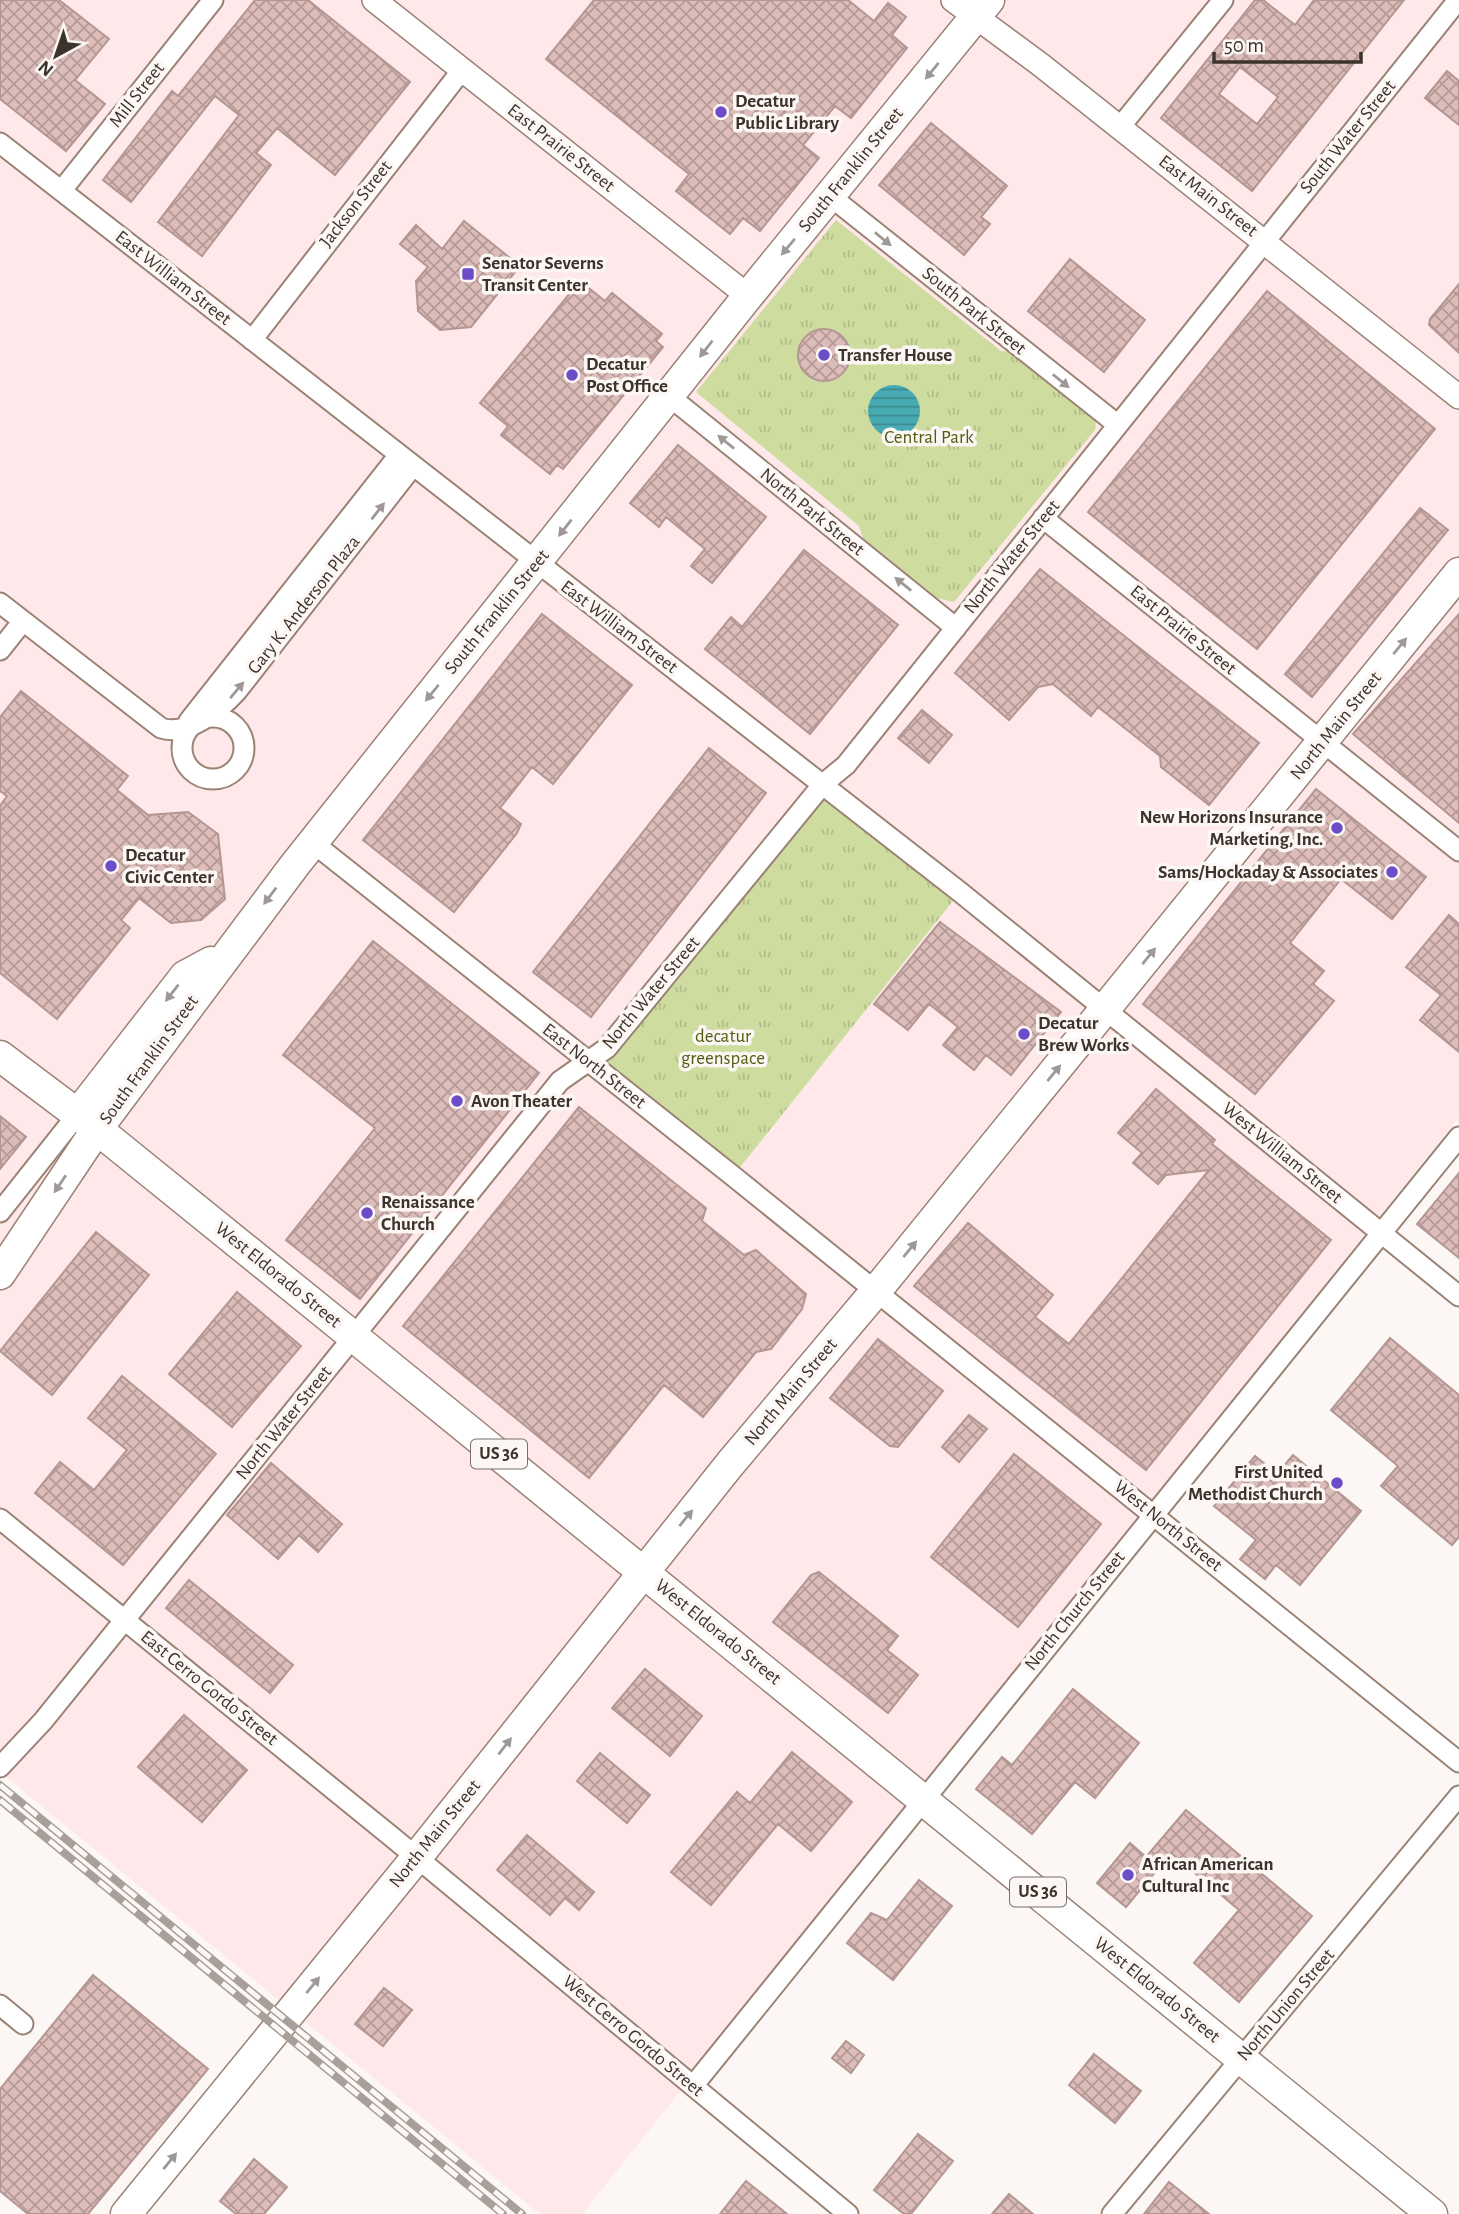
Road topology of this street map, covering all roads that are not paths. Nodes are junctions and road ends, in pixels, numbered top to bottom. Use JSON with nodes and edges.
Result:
{"nodes":[{"id":1,"x":213,"y":0,"type":"edge"},
{"id":2,"x":374,"y":0,"type":"edge"},
{"id":3,"x":1223,"y":0,"type":"edge"},
{"id":4,"x":1458,"y":0,"type":"edge"},
{"id":5,"x":972,"y":6,"type":"edge"},
{"id":6,"x":462,"y":70,"type":"junction"},
{"id":7,"x":1120,"y":127,"type":"junction"},
{"id":8,"x":0,"y":143,"type":"edge"},
{"id":9,"x":62,"y":190,"type":"junction"},
{"id":10,"x":830,"y":196,"type":"junction"},
{"id":11,"x":1264,"y":241,"type":"junction"},
{"id":12,"x":748,"y":296,"type":"junction"},
{"id":13,"x":252,"y":340,"type":"junction"},
{"id":14,"x":669,"y":396,"type":"junction"},
{"id":15,"x":1459,"y":397,"type":"edge"},
{"id":16,"x":1118,"y":425,"type":"junction"},
{"id":17,"x":406,"y":461,"type":"junction"},
{"id":18,"x":1043,"y":518,"type":"junction"},
{"id":19,"x":536,"y":563,"type":"junction"},
{"id":20,"x":1459,"y":573,"type":"edge"},
{"id":21,"x":0,"y":603,"type":"edge"},
{"id":22,"x":23,"y":621,"type":"junction"},
{"id":23,"x":956,"y":628,"type":"junction"},
{"id":24,"x":0,"y":650,"type":"edge"},
{"id":25,"x":189,"y":725,"type":"junction"},
{"id":26,"x":160,"y":728,"type":"junction"},
{"id":27,"x":1323,"y":741,"type":"junction"},
{"id":28,"x":184,"y":758,"type":"junction"},
{"id":29,"x":823,"y":784,"type":"junction"},
{"id":30,"x":312,"y":842,"type":"junction"},
{"id":31,"x":1459,"y":851,"type":"edge"},
{"id":32,"x":1106,"y":1009,"type":"junction"},
{"id":33,"x":0,"y":1056,"type":"edge"},
{"id":34,"x":588,"y":1062,"type":"junction"},
{"id":35,"x":87,"y":1122,"type":"junction"},
{"id":36,"x":1459,"y":1137,"type":"edge"},
{"id":37,"x":0,"y":1212,"type":"edge"},
{"id":38,"x":1381,"y":1233,"type":"junction"},
{"id":39,"x":0,"y":1274,"type":"edge"},
{"id":40,"x":876,"y":1291,"type":"junction"},
{"id":41,"x":1459,"y":1296,"type":"edge"},
{"id":42,"x":355,"y":1337,"type":"junction"},
{"id":43,"x":1153,"y":1514,"type":"junction"},
{"id":44,"x":0,"y":1519,"type":"edge"},
{"id":45,"x":643,"y":1572,"type":"junction"},
{"id":46,"x":124,"y":1619,"type":"junction"},
{"id":47,"x":1459,"y":1762,"type":"edge"},
{"id":48,"x":0,"y":1766,"type":"edge"},
{"id":49,"x":1459,"y":1796,"type":"edge"},
{"id":50,"x":923,"y":1798,"type":"junction"},
{"id":51,"x":417,"y":1857,"type":"junction"},
{"id":52,"x":0,"y":2005,"type":"edge"},
{"id":53,"x":23,"y":2024,"type":"dead end"},
{"id":54,"x":1241,"y":2059,"type":"junction"},
{"id":55,"x":693,"y":2086,"type":"junction"},
{"id":56,"x":126,"y":2214,"type":"edge"},
{"id":57,"x":848,"y":2214,"type":"edge"},
{"id":58,"x":1112,"y":2214,"type":"edge"},
{"id":59,"x":1432,"y":2214,"type":"edge"}],
"edges":[{"from":1,"to":9,"type":"street","name":"Mill Street"},
{"from":2,"to":6,"type":"street","name":"East Prairie Street"},
{"from":3,"to":7,"type":"street"},
{"from":4,"to":11,"type":"street","name":"South Water Street"},
{"from":5,"to":7,"type":"street","name":"East Main Street"},
{"from":5,"to":10,"type":"main road","name":"South Franklin Street","one_way":true},
{"from":6,"to":12,"type":"street","name":"East Prairie Street"},
{"from":6,"to":13,"type":"street","name":"Jackson Street"},
{"from":7,"to":11,"type":"street","name":"East Main Street"},
{"from":8,"to":9,"type":"street","name":"East William Street"},
{"from":9,"to":13,"type":"street","name":"East William Street"},
{"from":10,"to":12,"type":"main road","name":"South Franklin Street","one_way":true},
{"from":10,"to":16,"type":"street","name":"South Park Street","one_way":true},
{"from":11,"to":15,"type":"street","name":"East Main Street"},
{"from":11,"to":16,"type":"street","name":"North Water Street"},
{"from":12,"to":14,"type":"main road","name":"South Franklin Street","one_way":true},
{"from":13,"to":17,"type":"street","name":"East William Street"},
{"from":14,"to":19,"type":"main road","name":"South Franklin Street","one_way":true},
{"from":23,"to":14,"type":"street","name":"North Park Street","one_way":true},
{"from":16,"to":18,"type":"street","name":"North Water Street"},
{"from":17,"to":19,"type":"street","name":"East William Street"},
{"from":17,"to":25,"type":"street","name":"Gary K. Anderson Plaza"},
{"from":18,"to":23,"type":"street","name":"North Water Street"},
{"from":18,"to":27,"type":"street","name":"East Prairie Street"},
{"from":19,"to":29,"type":"street","name":"East William Street"},
{"from":19,"to":30,"type":"main road","name":"South Franklin Street","one_way":true},
{"from":27,"to":20,"type":"main road","name":"North Main Street","one_way":true},
{"from":21,"to":22,"type":"street"},
{"from":22,"to":24,"type":"street"},
{"from":22,"to":26,"type":"street"},
{"from":23,"to":29,"type":"street","name":"North Water Street"},
{"from":25,"to":26,"type":"street"},
{"from":25,"to":28,"type":"street"},
{"from":25,"to":28,"type":"street"},
{"from":26,"to":28,"type":"street"},
{"from":27,"to":31,"type":"street","name":"East Prairie Street"},
{"from":32,"to":27,"type":"main road","name":"North Main Street","one_way":true},
{"from":29,"to":32,"type":"street","name":"East William Street"},
{"from":29,"to":34,"type":"street","name":"North Water Street"},
{"from":30,"to":34,"type":"street","name":"East North Street"},
{"from":30,"to":35,"type":"main road","name":"South Franklin Street","one_way":true},
{"from":32,"to":38,"type":"street","name":"West William Street"},
{"from":40,"to":32,"type":"main road","name":"North Main Street","one_way":true},
{"from":33,"to":35,"type":"main road","name":"West Eldorado Street","number":"US 36"},
{"from":34,"to":40,"type":"street","name":"East North Street"},
{"from":34,"to":42,"type":"street","name":"North Water Street"},
{"from":35,"to":37,"type":"street"},
{"from":35,"to":39,"type":"main road","name":"South Franklin Street","one_way":true},
{"from":35,"to":42,"type":"main road","name":"West Eldorado Street","number":"US 36"},
{"from":36,"to":38,"type":"street","name":"North Church Street"},
{"from":38,"to":41,"type":"street","name":"West William Street"},
{"from":38,"to":43,"type":"street","name":"North Church Street"},
{"from":40,"to":43,"type":"street","name":"West North Street"},
{"from":45,"to":40,"type":"main road","name":"North Main Street","one_way":true},
{"from":42,"to":45,"type":"main road","name":"West Eldorado Street","number":"US 36"},
{"from":42,"to":46,"type":"street","name":"North Water Street"},
{"from":43,"to":47,"type":"street","name":"West North Street"},
{"from":43,"to":50,"type":"street","name":"North Church Street"},
{"from":44,"to":46,"type":"street","name":"East Cerro Gordo Street"},
{"from":45,"to":50,"type":"main road","name":"West Eldorado Street","number":"US 36"},
{"from":51,"to":45,"type":"main road","name":"North Main Street","one_way":true},
{"from":46,"to":48,"type":"street","name":"North Water Street"},
{"from":46,"to":51,"type":"street","name":"East Cerro Gordo Street"},
{"from":49,"to":54,"type":"street","name":"North Union Street"},
{"from":50,"to":54,"type":"main road","name":"West Eldorado Street","number":"US 36"},
{"from":50,"to":55,"type":"street","name":"North Church Street"},
{"from":51,"to":55,"type":"street","name":"West Cerro Gordo Street"},
{"from":56,"to":51,"type":"main road","name":"North Main Street","one_way":true},
{"from":52,"to":53,"type":"street"},
{"from":54,"to":58,"type":"street","name":"North Union Street"},
{"from":54,"to":59,"type":"main road","name":"West Eldorado Street","number":"US 36"},
{"from":55,"to":57,"type":"street","name":"West Cerro Gordo Street"}]}
